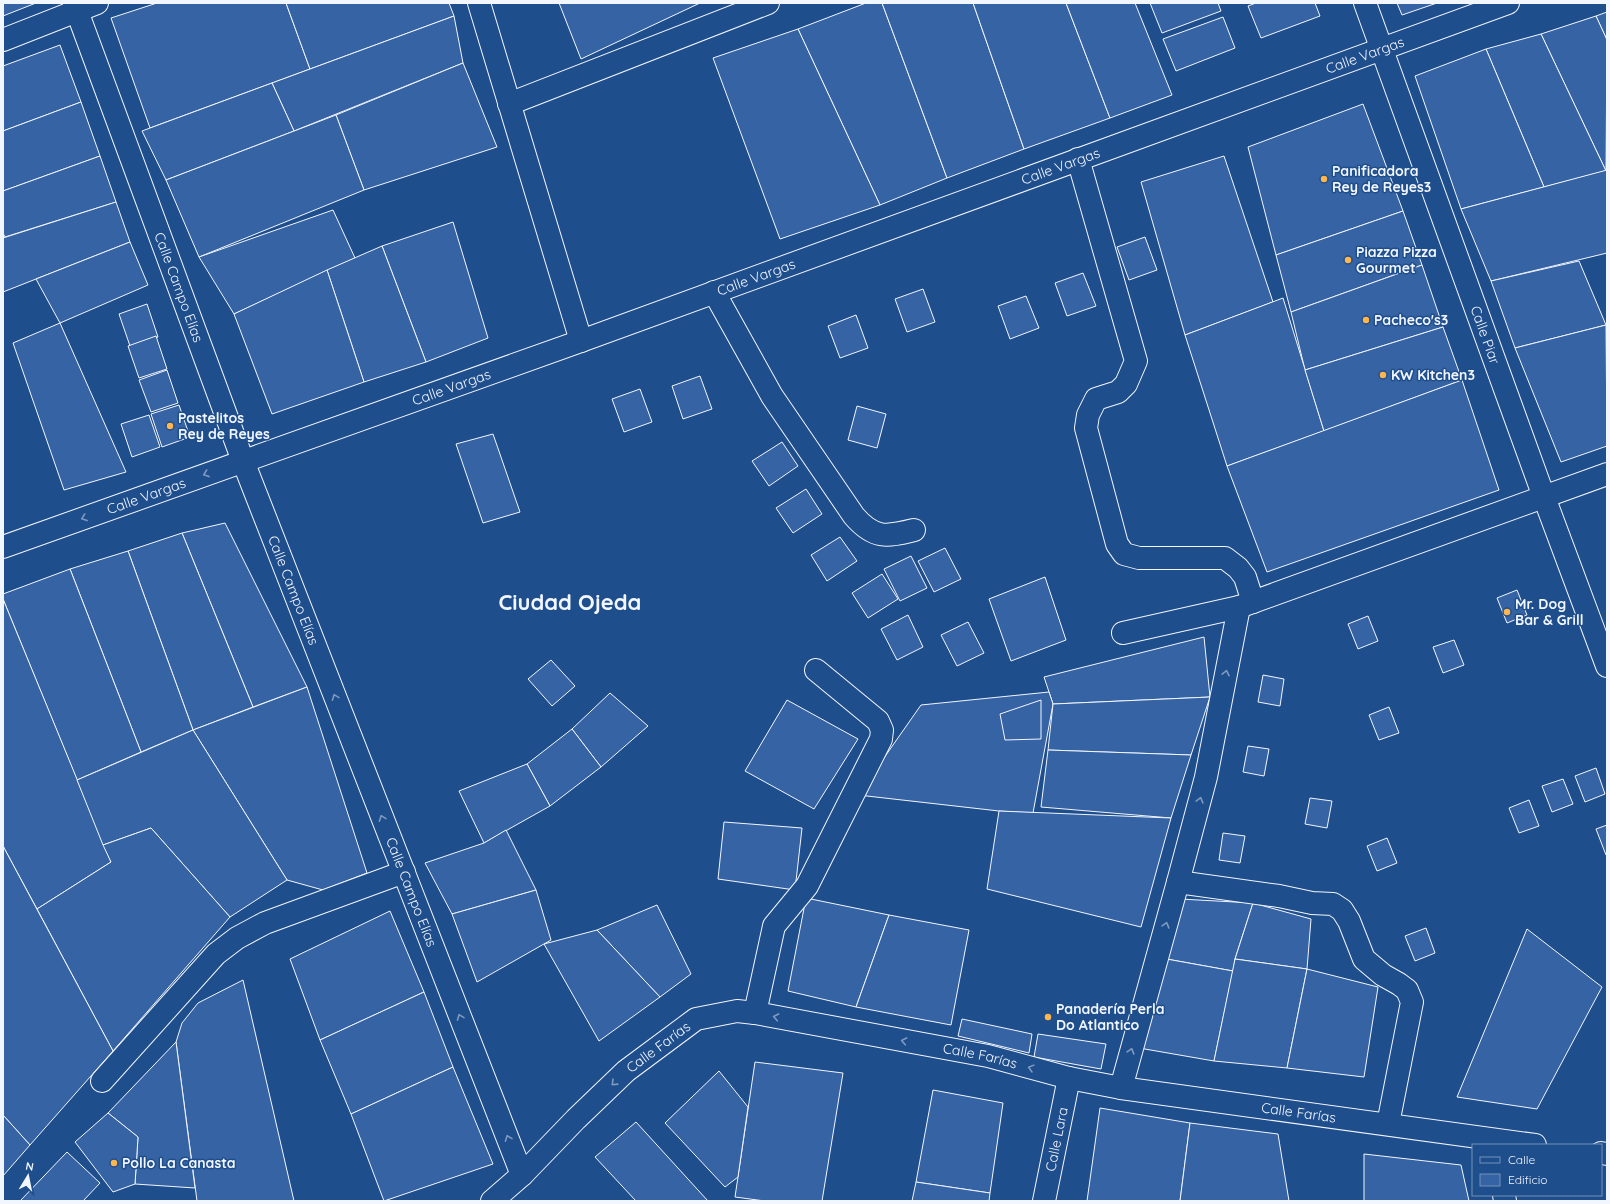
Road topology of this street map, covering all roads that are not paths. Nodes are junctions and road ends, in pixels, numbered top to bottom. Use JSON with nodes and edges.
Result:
{"nodes":[{"id":1,"x":479,"y":3,"type":"edge"},
{"id":2,"x":768,"y":3,"type":"edge"},
{"id":3,"x":1365,"y":3,"type":"edge"},
{"id":4,"x":1508,"y":3,"type":"edge"},
{"id":5,"x":83,"y":6,"type":"edge"},
{"id":6,"x":3,"y":40,"type":"edge"},
{"id":7,"x":1381,"y":48,"type":"junction"},
{"id":8,"x":509,"y":104,"type":"junction"},
{"id":9,"x":1078,"y":159,"type":"junction"},
{"id":10,"x":714,"y":292,"type":"junction"},
{"id":11,"x":581,"y":341,"type":"junction"},
{"id":12,"x":243,"y":461,"type":"junction"},
{"id":13,"x":1607,"y":474,"type":"edge"},
{"id":14,"x":1544,"y":497,"type":"junction"},
{"id":15,"x":914,"y":530,"type":"dead end"},
{"id":16,"x":3,"y":547,"type":"edge"},
{"id":17,"x":1246,"y":605,"type":"junction"},
{"id":18,"x":1123,"y":633,"type":"dead end"},
{"id":19,"x":1607,"y":666,"type":"edge"},
{"id":20,"x":816,"y":670,"type":"dead end"},
{"id":21,"x":404,"y":872,"type":"junction"},
{"id":22,"x":1178,"y":882,"type":"junction"},
{"id":23,"x":755,"y":1012,"type":"junction"},
{"id":24,"x":1069,"y":1078,"type":"junction"},
{"id":25,"x":102,"y":1081,"type":"dead end"},
{"id":26,"x":1121,"y":1088,"type":"junction"},
{"id":27,"x":1388,"y":1124,"type":"junction"},
{"id":28,"x":1495,"y":1142,"type":"edge"},
{"id":29,"x":1522,"y":1144,"type":"edge"},
{"id":30,"x":522,"y":1174,"type":"junction"},
{"id":31,"x":492,"y":1201,"type":"edge"},
{"id":32,"x":1044,"y":1201,"type":"edge"}],
"edges":[{"from":1,"to":8,"type":"street"},
{"from":2,"to":8,"type":"street"},
{"from":3,"to":7,"type":"street","name":"Calle Piar"},
{"from":4,"to":7,"type":"street","name":"Calle Vargas"},
{"from":5,"to":6,"type":"street"},
{"from":5,"to":12,"type":"street","name":"Calle Campo Elías"},
{"from":7,"to":9,"type":"street","name":"Calle Vargas"},
{"from":7,"to":14,"type":"street","name":"Calle Piar"},
{"from":8,"to":11,"type":"street"},
{"from":9,"to":10,"type":"street","name":"Calle Vargas"},
{"from":9,"to":17,"type":"street"},
{"from":10,"to":11,"type":"street","name":"Calle Vargas"},
{"from":10,"to":15,"type":"street"},
{"from":11,"to":12,"type":"street","name":"Calle Vargas"},
{"from":12,"to":16,"type":"street","name":"Calle Vargas","one_way":true},
{"from":21,"to":12,"type":"street","name":"Calle Campo Elías","one_way":true},
{"from":13,"to":14,"type":"street"},
{"from":14,"to":17,"type":"street"},
{"from":14,"to":19,"type":"street","name":"Calle Piar"},
{"from":17,"to":18,"type":"street"},
{"from":22,"to":17,"type":"street","one_way":true},
{"from":20,"to":23,"type":"street"},
{"from":21,"to":25,"type":"street"},
{"from":30,"to":21,"type":"street","name":"Calle Campo Elías","one_way":true},
{"from":26,"to":22,"type":"street","one_way":true},
{"from":22,"to":27,"type":"street"},
{"from":24,"to":23,"type":"street","name":"Calle Farías","one_way":true},
{"from":23,"to":30,"type":"street","name":"Calle Farías","one_way":true},
{"from":24,"to":26,"type":"street","name":"Calle Farías"},
{"from":24,"to":32,"type":"street","name":"Calle Lara"},
{"from":26,"to":27,"type":"street","name":"Calle Farías"},
{"from":27,"to":28,"type":"street","name":"Calle Farías"},
{"from":28,"to":29,"type":"street","name":"Calle Farías"},
{"from":30,"to":31,"type":"street","name":"Calle Farías"}]}
